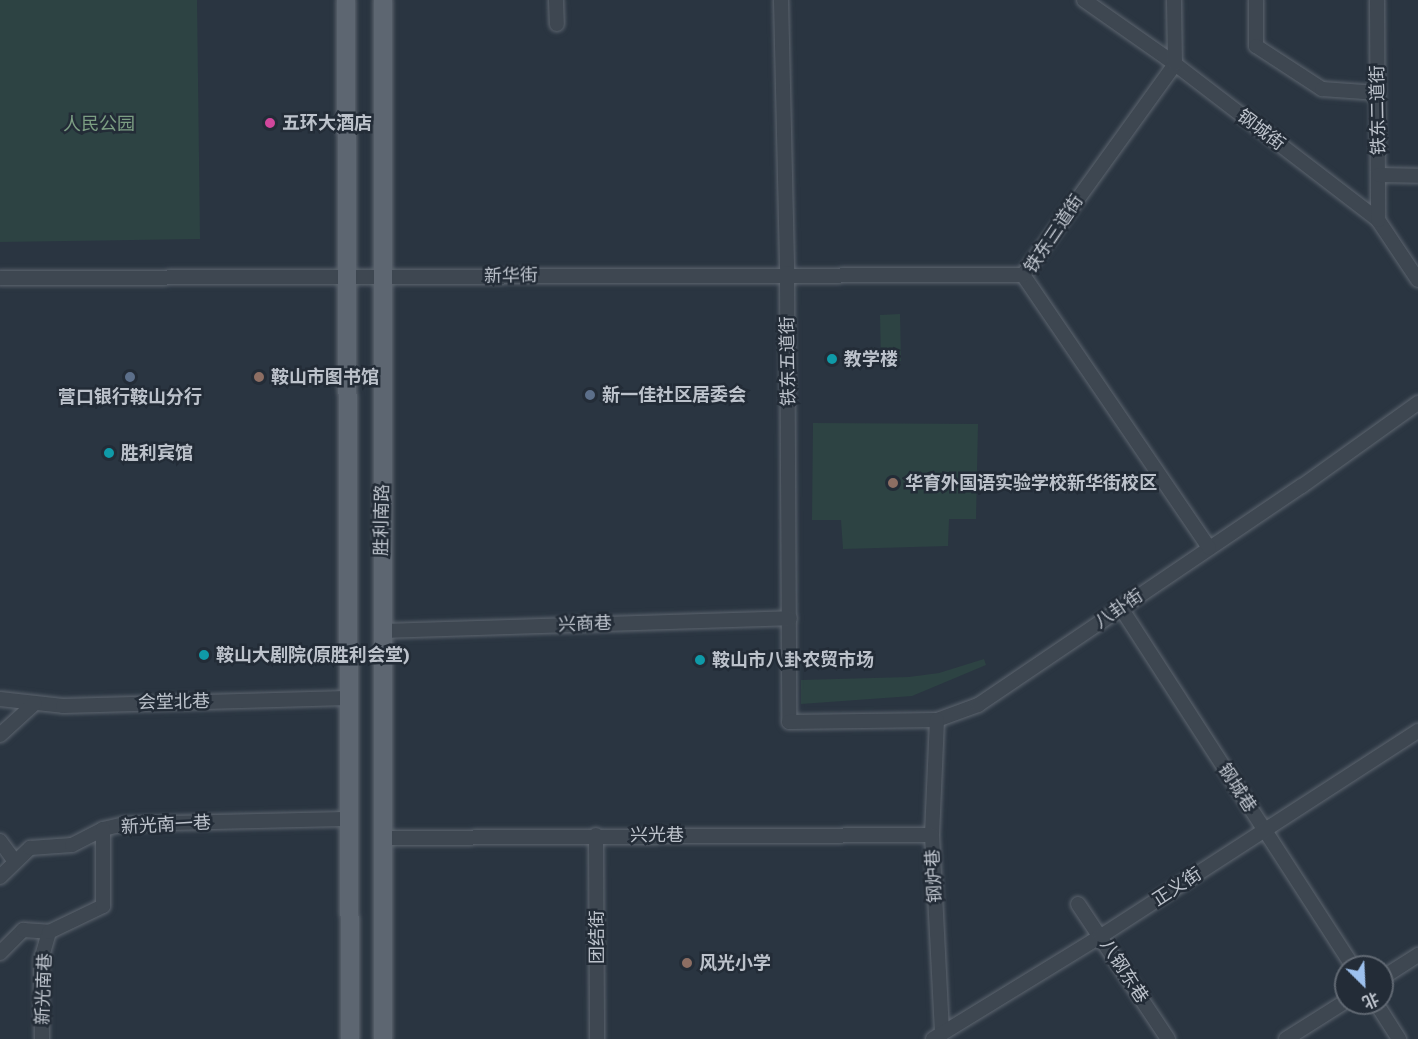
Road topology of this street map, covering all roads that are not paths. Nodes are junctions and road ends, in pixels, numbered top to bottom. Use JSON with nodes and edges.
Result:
{"nodes":[{"id":1,"x":346,"y":0,"type":"edge"},
{"id":2,"x":383,"y":0,"type":"edge"},
{"id":3,"x":556,"y":0,"type":"edge"},
{"id":4,"x":781,"y":0,"type":"edge"},
{"id":5,"x":1084,"y":0,"type":"edge"},
{"id":6,"x":1174,"y":0,"type":"edge"},
{"id":7,"x":1256,"y":0,"type":"edge"},
{"id":8,"x":1377,"y":0,"type":"edge"},
{"id":9,"x":556,"y":24,"type":"dead end"},
{"id":10,"x":1175,"y":64,"type":"junction"},
{"id":11,"x":1378,"y":93,"type":"junction"},
{"id":12,"x":1379,"y":176,"type":"junction"},
{"id":13,"x":1418,"y":176,"type":"edge"},
{"id":14,"x":1378,"y":220,"type":"junction"},
{"id":15,"x":787,"y":273,"type":"junction"},
{"id":16,"x":1023,"y":275,"type":"junction"},
{"id":17,"x":0,"y":278,"type":"edge"},
{"id":18,"x":347,"y":278,"type":"junction"},
{"id":19,"x":385,"y":279,"type":"junction"},
{"id":20,"x":1418,"y":280,"type":"edge"},
{"id":21,"x":1418,"y":403,"type":"edge"},
{"id":22,"x":1209,"y":548,"type":"junction"},
{"id":23,"x":1121,"y":608,"type":"junction"},
{"id":24,"x":790,"y":618,"type":"junction"},
{"id":25,"x":381,"y":631,"type":"junction"},
{"id":26,"x":347,"y":698,"type":"junction"},
{"id":27,"x":0,"y":699,"type":"edge"},
{"id":28,"x":34,"y":703,"type":"junction"},
{"id":29,"x":937,"y":720,"type":"junction"},
{"id":30,"x":789,"y":722,"type":"joint"},
{"id":31,"x":1418,"y":731,"type":"edge"},
{"id":32,"x":0,"y":735,"type":"edge"},
{"id":33,"x":348,"y":819,"type":"junction"},
{"id":34,"x":103,"y":829,"type":"junction"},
{"id":35,"x":1265,"y":831,"type":"junction"},
{"id":36,"x":596,"y":835,"type":"junction"},
{"id":37,"x":932,"y":835,"type":"junction"},
{"id":38,"x":382,"y":838,"type":"junction"},
{"id":39,"x":0,"y":841,"type":"edge"},
{"id":40,"x":14,"y":860,"type":"junction"},
{"id":41,"x":0,"y":877,"type":"edge"},
{"id":42,"x":1078,"y":904,"type":"dead end"},
{"id":43,"x":49,"y":932,"type":"junction"},
{"id":44,"x":1101,"y":936,"type":"junction"},
{"id":45,"x":0,"y":953,"type":"edge"},
{"id":46,"x":1345,"y":955,"type":"edge"},
{"id":47,"x":1418,"y":955,"type":"edge"},
{"id":48,"x":1394,"y":970,"type":"edge"},
{"id":49,"x":1334,"y":1009,"type":"edge"},
{"id":50,"x":1384,"y":1015,"type":"edge"},
{"id":51,"x":938,"y":1036,"type":"edge"},
{"id":52,"x":42,"y":1039,"type":"edge"},
{"id":53,"x":350,"y":1039,"type":"edge"},
{"id":54,"x":383,"y":1039,"type":"edge"},
{"id":55,"x":597,"y":1039,"type":"edge"},
{"id":56,"x":1168,"y":1039,"type":"edge"},
{"id":57,"x":1286,"y":1039,"type":"edge"},
{"id":58,"x":1399,"y":1039,"type":"edge"}],
"edges":[{"from":1,"to":18,"type":"main road","name":"胜利南路"},
{"from":2,"to":19,"type":"main road","name":"胜利南路"},
{"from":3,"to":9,"type":"street"},
{"from":4,"to":15,"type":"street","name":"铁东五道街"},
{"from":5,"to":10,"type":"street","name":"钢城街"},
{"from":6,"to":10,"type":"street"},
{"from":7,"to":11,"type":"street"},
{"from":8,"to":11,"type":"street","name":"铁东二道街"},
{"from":10,"to":14,"type":"street","name":"钢城街"},
{"from":10,"to":16,"type":"street","name":"铁东三道街"},
{"from":11,"to":12,"type":"street","name":"铁东二道街"},
{"from":12,"to":13,"type":"street"},
{"from":12,"to":14,"type":"street","name":"铁东二道街"},
{"from":14,"to":20,"type":"street","name":"钢城街"},
{"from":15,"to":16,"type":"street","name":"新华街"},
{"from":15,"to":19,"type":"street","name":"新华街"},
{"from":15,"to":24,"type":"street","name":"铁东五道街"},
{"from":16,"to":22,"type":"street","name":"铁东三道街"},
{"from":17,"to":18,"type":"street","name":"新华街"},
{"from":18,"to":19,"type":"street","name":"新华街"},
{"from":18,"to":26,"type":"main road","name":"胜利南路"},
{"from":19,"to":25,"type":"main road","name":"胜利南路"},
{"from":21,"to":22,"type":"street","name":"八卦街"},
{"from":22,"to":23,"type":"street","name":"八卦街"},
{"from":23,"to":29,"type":"street","name":"八卦街"},
{"from":23,"to":35,"type":"street","name":"钢城巷"},
{"from":24,"to":25,"type":"street","name":"兴商巷"},
{"from":24,"to":30,"type":"street","name":"铁东五道街"},
{"from":25,"to":38,"type":"main road","name":"胜利南路"},
{"from":26,"to":28,"type":"street","name":"会堂北巷"},
{"from":26,"to":33,"type":"main road","name":"胜利南路"},
{"from":27,"to":28,"type":"street","name":"会堂北巷"},
{"from":28,"to":32,"type":"street"},
{"from":29,"to":30,"type":"street","name":"八卦街"},
{"from":29,"to":37,"type":"street","name":"钢炉巷"},
{"from":31,"to":35,"type":"street","name":"正义街"},
{"from":33,"to":34,"type":"street","name":"新光南一巷"},
{"from":33,"to":53,"type":"main road","name":"胜利南路"},
{"from":34,"to":40,"type":"street","name":"新光南一巷"},
{"from":34,"to":43,"type":"street","name":"新光南巷"},
{"from":35,"to":44,"type":"street","name":"正义街"},
{"from":35,"to":46,"type":"street","name":"钢城巷"},
{"from":36,"to":37,"type":"street","name":"兴光巷"},
{"from":36,"to":38,"type":"street","name":"兴光巷"},
{"from":36,"to":55,"type":"street","name":"团结街"},
{"from":37,"to":51,"type":"street","name":"钢炉巷"},
{"from":38,"to":54,"type":"main road","name":"胜利南路"},
{"from":39,"to":40,"type":"street"},
{"from":40,"to":41,"type":"street","name":"新光南一巷"},
{"from":42,"to":44,"type":"street","name":"八钢东巷"},
{"from":43,"to":45,"type":"street"},
{"from":43,"to":52,"type":"street","name":"新光南巷"},
{"from":44,"to":51,"type":"street","name":"正义街"},
{"from":44,"to":56,"type":"street","name":"八钢东巷"},
{"from":47,"to":48,"type":"street"},
{"from":49,"to":57,"type":"street"},
{"from":50,"to":58,"type":"street"}]}
